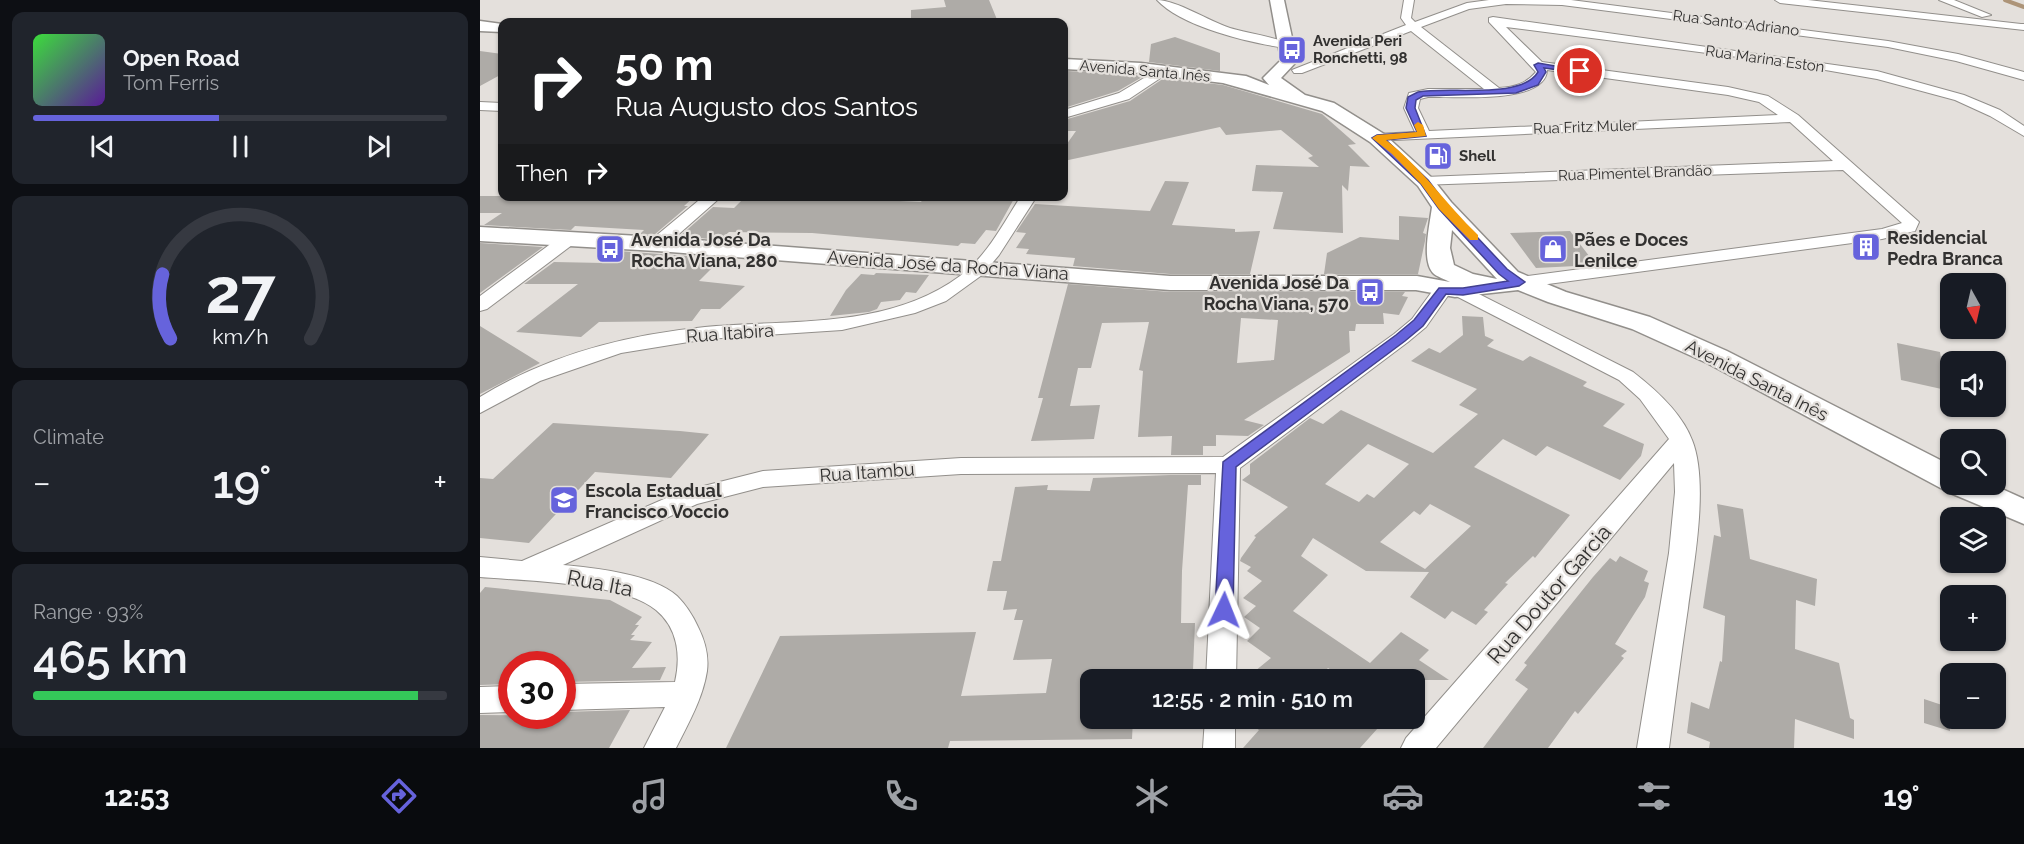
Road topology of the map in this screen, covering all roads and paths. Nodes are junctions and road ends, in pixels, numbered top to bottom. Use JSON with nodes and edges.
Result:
{"nodes":[{"id":1,"x":1162,"y":0,"type":"edge"},
{"id":2,"x":1277,"y":0,"type":"edge"},
{"id":3,"x":1409,"y":0,"type":"edge"},
{"id":4,"x":1780,"y":0,"type":"edge"},
{"id":5,"x":1944,"y":0,"type":"edge"},
{"id":6,"x":1479,"y":3,"type":"junction"},
{"id":7,"x":1496,"y":22,"type":"junction"},
{"id":8,"x":480,"y":26,"type":"edge"},
{"id":9,"x":1412,"y":26,"type":"junction"},
{"id":10,"x":498,"y":28,"type":"edge"},
{"id":11,"x":2022,"y":28,"type":"edge"},
{"id":12,"x":1374,"y":42,"type":"junction"},
{"id":13,"x":1439,"y":46,"type":"junction"},
{"id":14,"x":1291,"y":59,"type":"junction"},
{"id":15,"x":1068,"y":64,"type":"edge"},
{"id":16,"x":1538,"y":65,"type":"junction"},
{"id":17,"x":1164,"y":70,"type":"junction"},
{"id":18,"x":2024,"y":76,"type":"edge"},
{"id":19,"x":1227,"y":79,"type":"junction"},
{"id":20,"x":1280,"y":84,"type":"junction"},
{"id":21,"x":1256,"y":87,"type":"junction"},
{"id":22,"x":1497,"y":93,"type":"junction"},
{"id":23,"x":1316,"y":100,"type":"junction"},
{"id":24,"x":480,"y":106,"type":"edge"},
{"id":25,"x":498,"y":106,"type":"edge"},
{"id":26,"x":1068,"y":113,"type":"edge"},
{"id":27,"x":1793,"y":118,"type":"junction"},
{"id":28,"x":2024,"y":132,"type":"edge"},
{"id":29,"x":1423,"y":134,"type":"junction"},
{"id":30,"x":1377,"y":138,"type":"junction"},
{"id":31,"x":1846,"y":165,"type":"junction"},
{"id":32,"x":1425,"y":182,"type":"junction"},
{"id":33,"x":708,"y":201,"type":"edge"},
{"id":34,"x":1026,"y":201,"type":"edge"},
{"id":35,"x":1443,"y":207,"type":"junction"},
{"id":36,"x":480,"y":234,"type":"edge"},
{"id":37,"x":570,"y":238,"type":"junction"},
{"id":38,"x":657,"y":244,"type":"junction"},
{"id":39,"x":1491,"y":257,"type":"junction"},
{"id":40,"x":981,"y":267,"type":"junction"},
{"id":41,"x":1448,"y":278,"type":"junction"},
{"id":42,"x":1508,"y":285,"type":"junction"},
{"id":43,"x":480,"y":305,"type":"edge"},
{"id":44,"x":480,"y":406,"type":"edge"},
{"id":45,"x":1681,"y":440,"type":"junction"},
{"id":46,"x":1228,"y":465,"type":"junction"},
{"id":47,"x":1940,"y":474,"type":"edge"},
{"id":48,"x":1985,"y":495,"type":"edge"},
{"id":49,"x":2024,"y":512,"type":"edge"},
{"id":50,"x":480,"y":567,"type":"edge"},
{"id":51,"x":524,"y":571,"type":"junction"},
{"id":52,"x":1221,"y":669,"type":"edge"},
{"id":53,"x":686,"y":694,"type":"junction"},
{"id":54,"x":576,"y":697,"type":"edge"},
{"id":55,"x":498,"y":699,"type":"edge"},
{"id":56,"x":480,"y":700,"type":"edge"},
{"id":57,"x":1220,"y":729,"type":"edge"},
{"id":58,"x":660,"y":748,"type":"edge"},
{"id":59,"x":1219,"y":748,"type":"edge"},
{"id":60,"x":1417,"y":748,"type":"edge"},
{"id":61,"x":1653,"y":748,"type":"edge"}],
"edges":[{"from":1,"to":14,"type":"street"},
{"from":2,"to":14,"type":"main road"},
{"from":3,"to":9,"type":"street"},
{"from":4,"to":11,"type":"street"},
{"from":5,"to":11,"type":"street"},
{"from":6,"to":7,"type":"street"},
{"from":6,"to":9,"type":"street","name":"Rua Santo Adriano"},
{"from":6,"to":18,"type":"street","name":"Rua Santo Adriano"},
{"from":7,"to":16,"type":"street"},
{"from":7,"to":28,"type":"street","name":"Rua Marina Eston"},
{"from":8,"to":10,"type":"main road"},
{"from":9,"to":12,"type":"street","name":"Rua Santo Adriano"},
{"from":9,"to":13,"type":"street"},
{"from":12,"to":13,"type":"street"},
{"from":12,"to":14,"type":"street","name":"Rua Santo Adriano"},
{"from":13,"to":22,"type":"street"},
{"from":14,"to":20,"type":"main road"},
{"from":14,"to":23,"type":"main road"},
{"from":15,"to":17,"type":"main road","name":"Avenida Santa Inês"},
{"from":16,"to":22,"type":"street"},
{"from":16,"to":27,"type":"street"},
{"from":17,"to":19,"type":"main road","name":"Avenida Santa Inês"},
{"from":17,"to":26,"type":"street"},
{"from":19,"to":20,"type":"main road","name":"Avenida Santa Inês"},
{"from":19,"to":21,"type":"main road","name":"Avenida Santa Inês"},
{"from":20,"to":21,"type":"main road"},
{"from":20,"to":23,"type":"main road","name":"Avenida Santa Inês"},
{"from":21,"to":23,"type":"main road","name":"Avenida Santa Inês"},
{"from":22,"to":29,"type":"street"},
{"from":23,"to":30,"type":"main road","name":"Avenida Santa Inês"},
{"from":24,"to":25,"type":"street"},
{"from":27,"to":29,"type":"street","name":"Rua Fritz Muler"},
{"from":27,"to":31,"type":"street"},
{"from":29,"to":30,"type":"street","name":"Rua Fritz Muler"},
{"from":30,"to":32,"type":"main road","name":"Avenida Santa Inês"},
{"from":31,"to":32,"type":"street","name":"Rua Pimentel Brandão"},
{"from":31,"to":42,"type":"street"},
{"from":32,"to":35,"type":"main road","name":"Avenida Santa Inês"},
{"from":33,"to":38,"type":"street"},
{"from":34,"to":40,"type":"street","name":"Rua Itabira"},
{"from":35,"to":39,"type":"main road","name":"Avenida Santa Inês"},
{"from":35,"to":41,"type":"main road"},
{"from":36,"to":37,"type":"main road","name":"Avenida José da Rocha Viana"},
{"from":37,"to":38,"type":"main road","name":"Avenida José da Rocha Viana"},
{"from":37,"to":43,"type":"street"},
{"from":38,"to":40,"type":"main road","name":"Avenida José da Rocha Viana"},
{"from":39,"to":41,"type":"main road"},
{"from":39,"to":42,"type":"main road","name":"Avenida Santa Inês"},
{"from":40,"to":41,"type":"main road","name":"Avenida José da Rocha Viana"},
{"from":40,"to":44,"type":"street","name":"Rua Itabira"},
{"from":41,"to":42,"type":"main road"},
{"from":41,"to":45,"type":"street"},
{"from":41,"to":46,"type":"street"},
{"from":42,"to":47,"type":"main road","name":"Avenida Santa Inês"},
{"from":45,"to":60,"type":"street","name":"Rua Doutor Garcia"},
{"from":45,"to":61,"type":"street"},
{"from":46,"to":51,"type":"street","name":"Rua Itambu"},
{"from":46,"to":52,"type":"street"},
{"from":48,"to":49,"type":"main road"},
{"from":50,"to":51,"type":"street","name":"Rua Ita"},
{"from":51,"to":53,"type":"street","name":"Rua Ita"},
{"from":53,"to":54,"type":"street"},
{"from":53,"to":58,"type":"street","name":"Rua Ita"},
{"from":55,"to":56,"type":"street"},
{"from":57,"to":59,"type":"street"}]}
